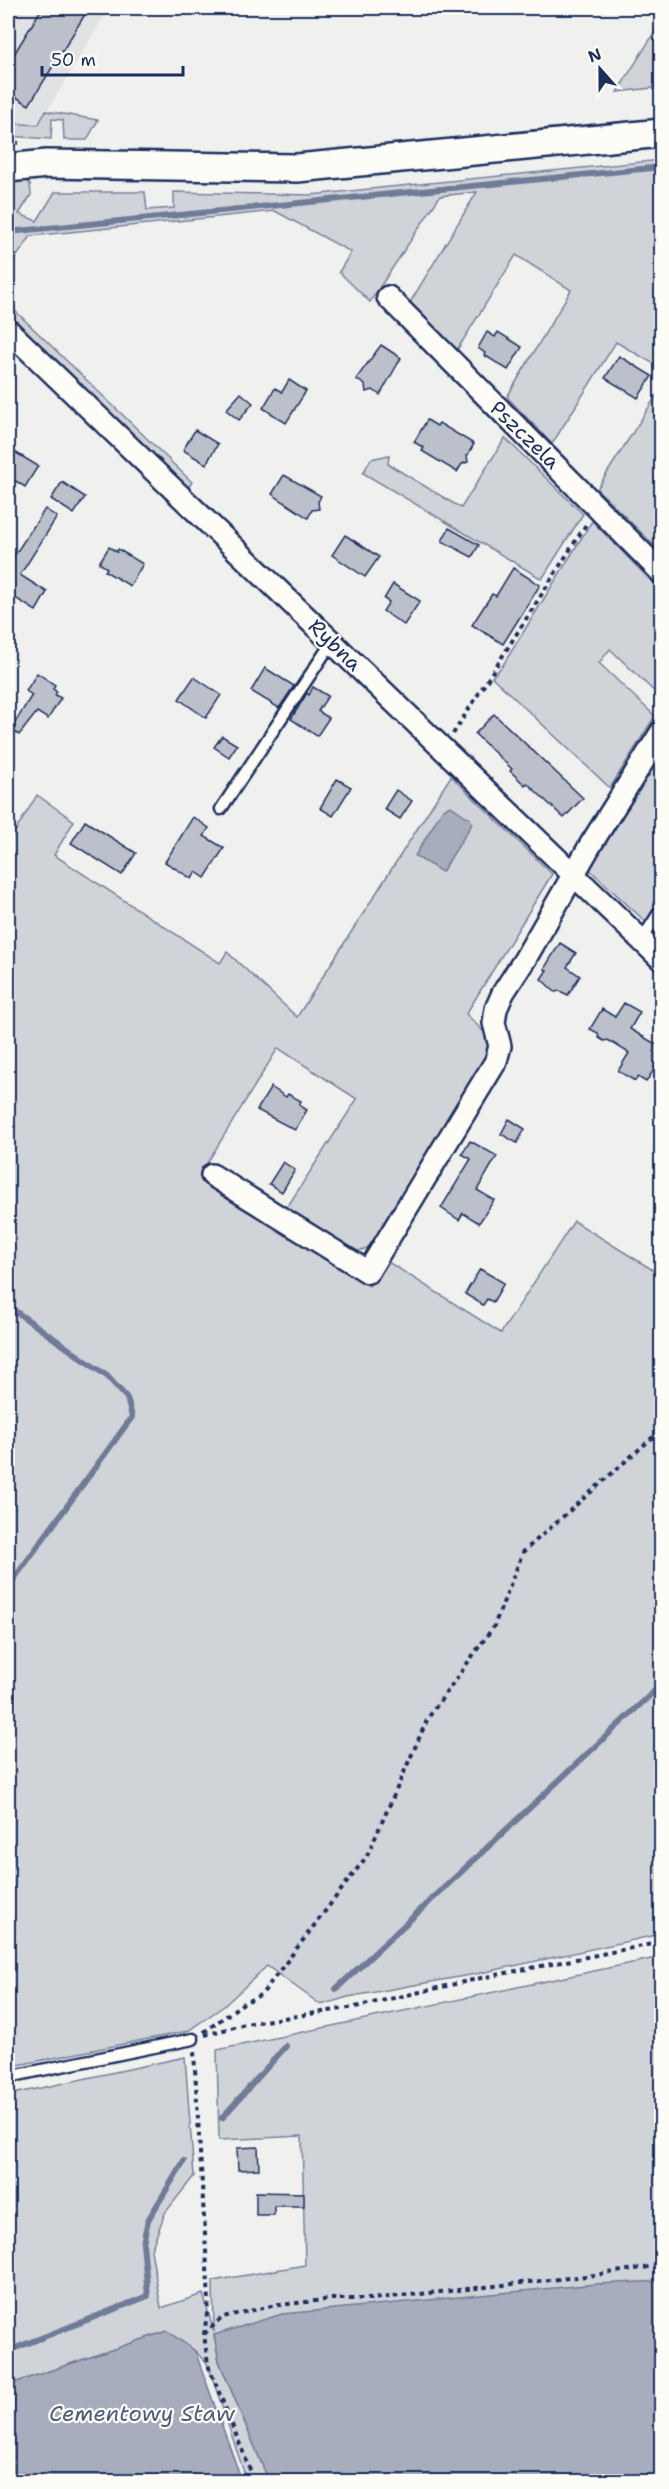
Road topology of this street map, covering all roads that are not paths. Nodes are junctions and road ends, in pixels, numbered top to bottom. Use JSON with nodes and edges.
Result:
{"nodes":[{"id":1,"x":662,"y":133,"type":"edge"},
{"id":2,"x":8,"y":158,"type":"edge"},
{"id":3,"x":47,"y":164,"type":"junction"},
{"id":4,"x":8,"y":168,"type":"edge"},
{"id":5,"x":388,"y":297,"type":"dead end"},
{"id":6,"x":8,"y":330,"type":"edge"},
{"id":7,"x":662,"y":573,"type":"edge"},
{"id":8,"x":332,"y":642,"type":"junction"},
{"id":9,"x":662,"y":731,"type":"edge"},
{"id":10,"x":221,"y":809,"type":"dead end"},
{"id":11,"x":573,"y":875,"type":"junction"},
{"id":12,"x":662,"y":908,"type":"edge"},
{"id":13,"x":641,"y":941,"type":"junction"},
{"id":14,"x":662,"y":960,"type":"edge"},
{"id":15,"x":212,"y":1175,"type":"dead end"},
{"id":16,"x":193,"y":2039,"type":"road end"},
{"id":17,"x":8,"y":2077,"type":"edge"}],
"edges":[{"from":1,"to":3,"type":"street"},
{"from":2,"to":3,"type":"street"},
{"from":3,"to":4,"type":"street"},
{"from":5,"to":7,"type":"street","name":"Pszczela"},
{"from":6,"to":8,"type":"street","name":"Rybna"},
{"from":8,"to":10,"type":"lane"},
{"from":8,"to":11,"type":"street","name":"Rybna"},
{"from":9,"to":11,"type":"street"},
{"from":11,"to":13,"type":"street","name":"Rybna"},
{"from":11,"to":15,"type":"street"},
{"from":12,"to":13,"type":"lane"},
{"from":13,"to":14,"type":"street","name":"Rybna"},
{"from":16,"to":17,"type":"lane"}]}
